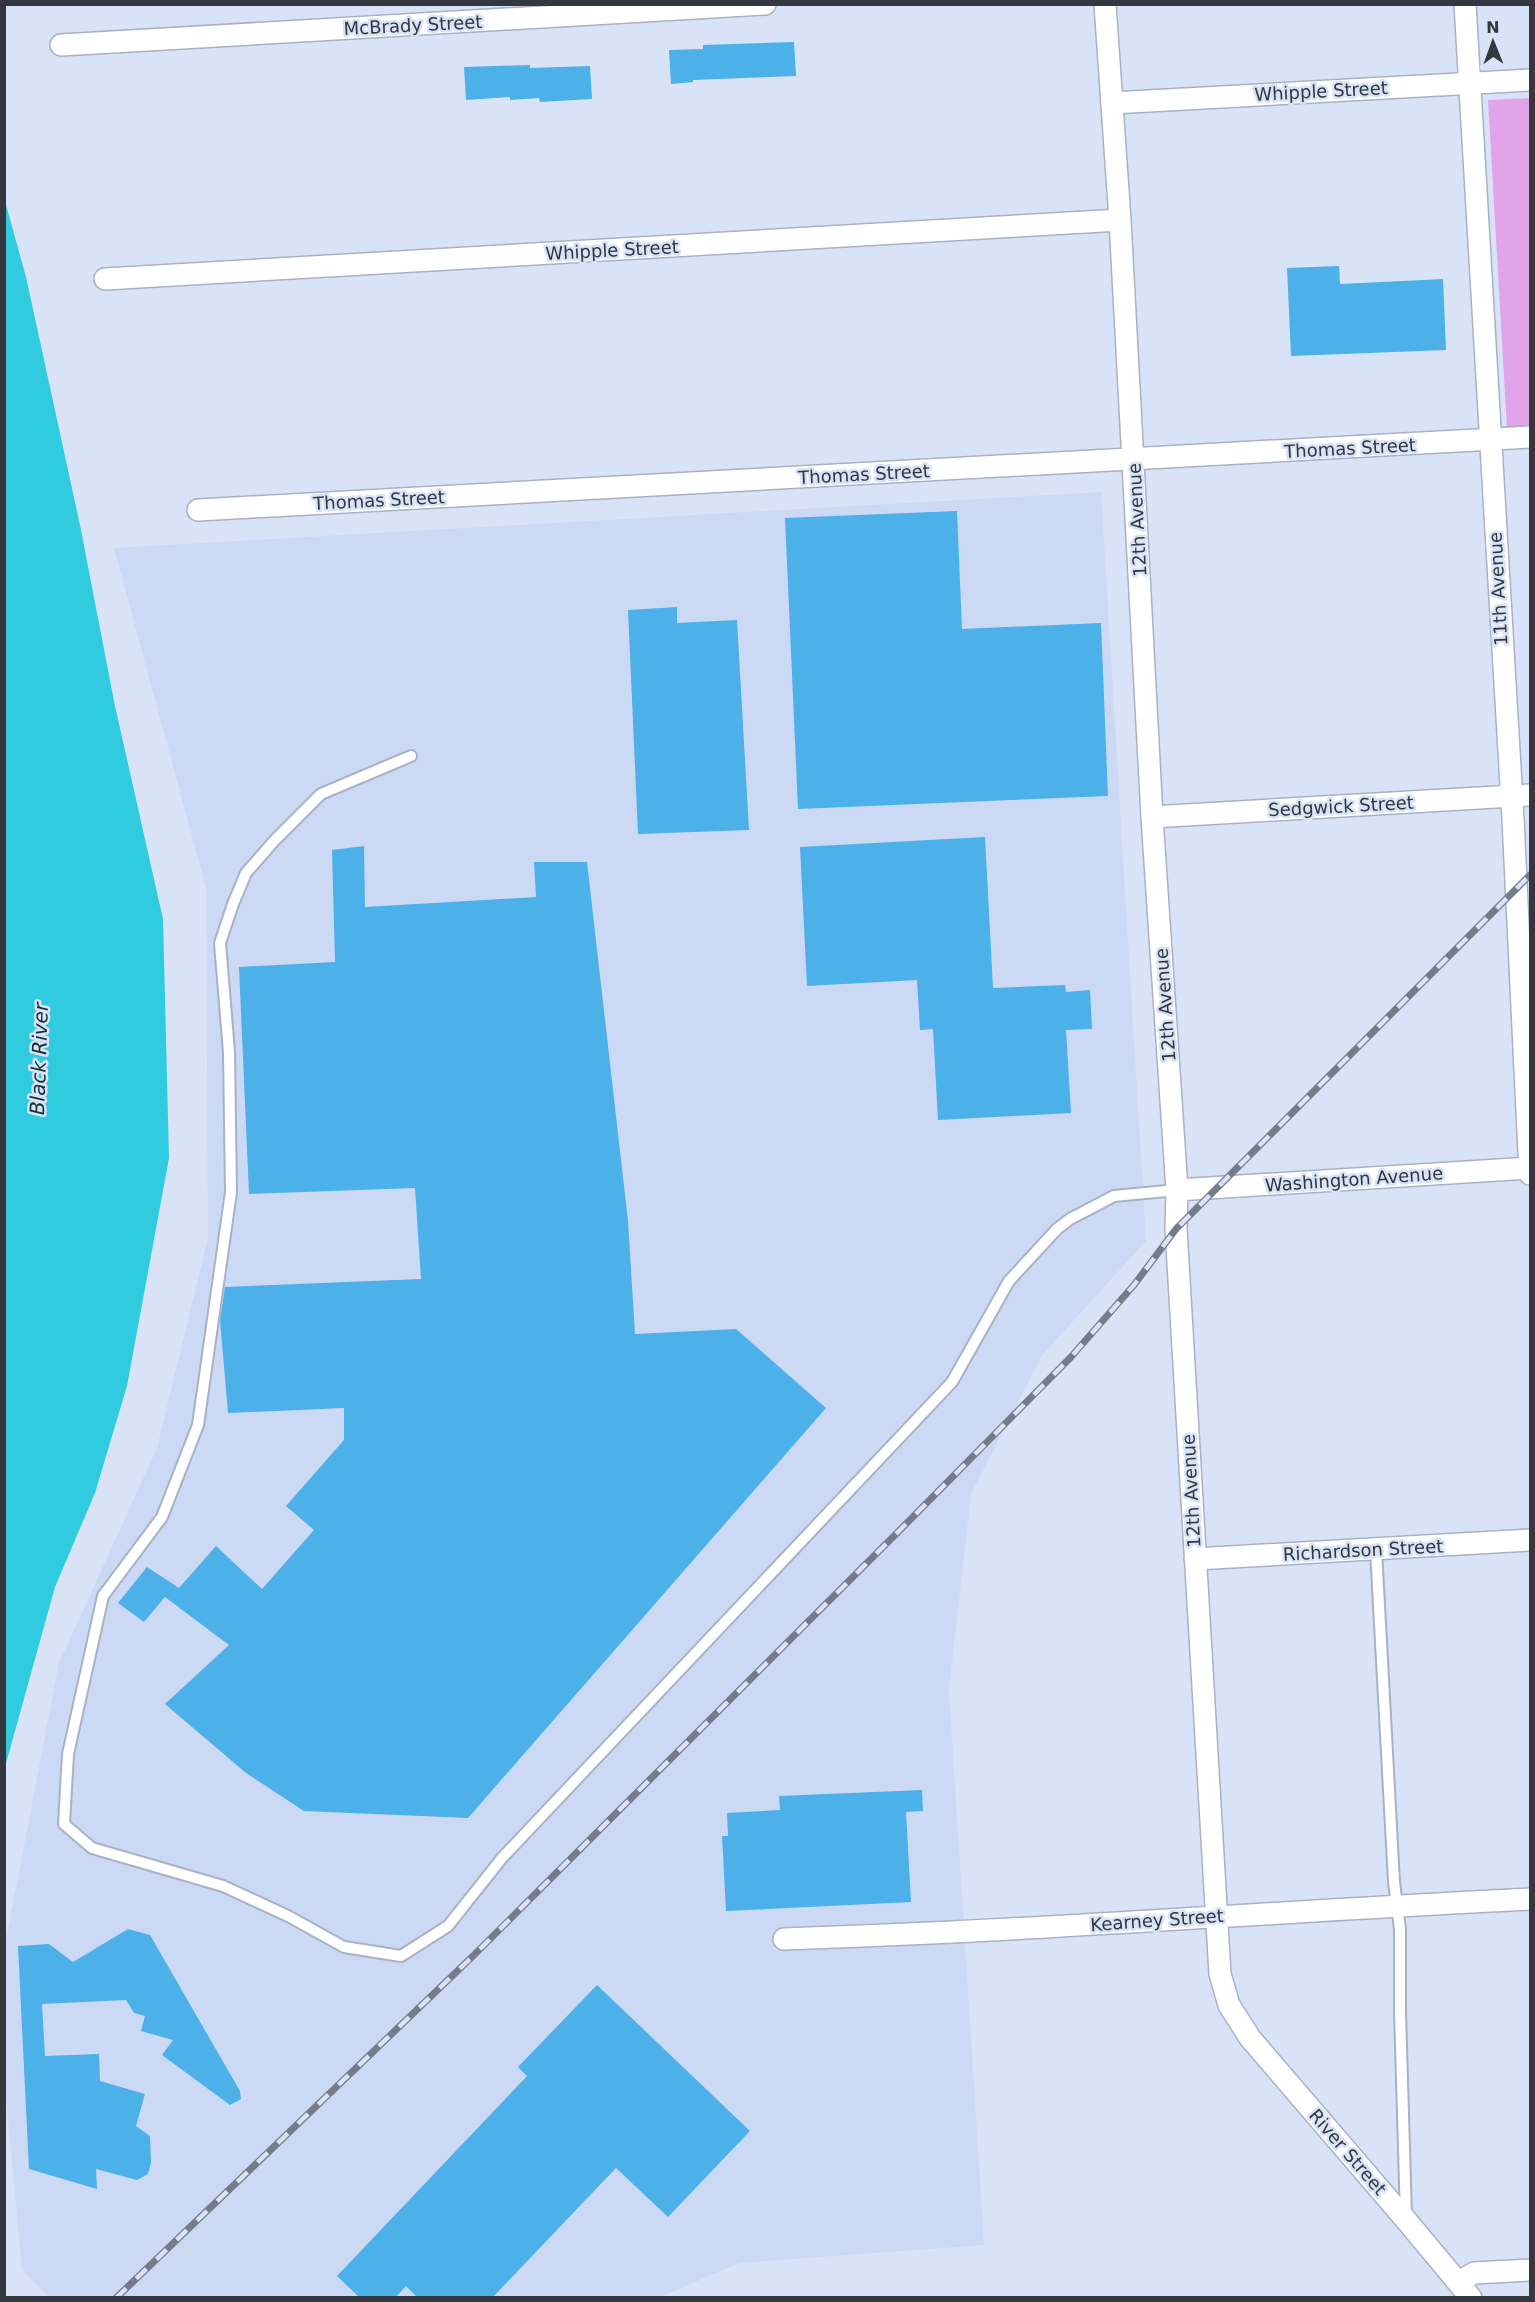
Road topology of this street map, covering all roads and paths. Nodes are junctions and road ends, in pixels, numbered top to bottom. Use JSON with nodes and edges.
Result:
{"nodes":[{"id":1,"x":765,"y":4,"type":"edge"},
{"id":2,"x":1105,"y":4,"type":"edge"},
{"id":3,"x":1465,"y":4,"type":"edge"},
{"id":4,"x":61,"y":45,"type":"dead end"},
{"id":5,"x":1530,"y":80,"type":"edge"},
{"id":6,"x":1469,"y":83,"type":"junction"},
{"id":7,"x":1112,"y":103,"type":"junction"},
{"id":8,"x":1120,"y":220,"type":"junction"},
{"id":9,"x":105,"y":279,"type":"dead end"},
{"id":10,"x":1530,"y":437,"type":"edge"},
{"id":11,"x":1490,"y":440,"type":"junction"},
{"id":12,"x":1133,"y":460,"type":"junction"},
{"id":13,"x":198,"y":510,"type":"dead end"},
{"id":14,"x":411,"y":756,"type":"dead end"},
{"id":15,"x":1520,"y":795,"type":"edge"},
{"id":16,"x":1152,"y":817,"type":"junction"},
{"id":17,"x":1530,"y":1168,"type":"edge"},
{"id":18,"x":1530,"y":1174,"type":"edge"},
{"id":19,"x":1177,"y":1190,"type":"junction"},
{"id":20,"x":1530,"y":1540,"type":"edge"},
{"id":21,"x":1376,"y":1550,"type":"junction"},
{"id":22,"x":1194,"y":1559,"type":"junction"},
{"id":23,"x":1530,"y":1899,"type":"edge"},
{"id":24,"x":1396,"y":1905,"type":"junction"},
{"id":25,"x":1216,"y":1917,"type":"junction"},
{"id":26,"x":784,"y":1939,"type":"dead end"},
{"id":27,"x":1229,"y":2005,"type":"joint"},
{"id":28,"x":1406,"y":2220,"type":"junction"},
{"id":29,"x":1530,"y":2270,"type":"edge"},
{"id":30,"x":1465,"y":2290,"type":"edge"}],
"edges":[{"from":1,"to":4,"type":"street","name":"McBrady Street"},
{"from":2,"to":7,"type":"street","name":"12th Avenue"},
{"from":3,"to":6,"type":"street","name":"11th Avenue"},
{"from":5,"to":6,"type":"street","name":"Whipple Street"},
{"from":6,"to":7,"type":"street","name":"Whipple Street"},
{"from":6,"to":11,"type":"street","name":"11th Avenue"},
{"from":7,"to":8,"type":"street","name":"12th Avenue"},
{"from":8,"to":9,"type":"street","name":"Whipple Street"},
{"from":8,"to":12,"type":"street","name":"12th Avenue"},
{"from":10,"to":11,"type":"street","name":"Thomas Street"},
{"from":11,"to":12,"type":"street","name":"Thomas Street"},
{"from":11,"to":15,"type":"street","name":"11th Avenue"},
{"from":12,"to":13,"type":"street","name":"Thomas Street"},
{"from":12,"to":16,"type":"street","name":"12th Avenue"},
{"from":14,"to":19,"type":"lane"},
{"from":15,"to":16,"type":"street","name":"Sedgwick Street"},
{"from":15,"to":17,"type":"street","name":"11th Avenue"},
{"from":16,"to":19,"type":"street","name":"12th Avenue"},
{"from":17,"to":18,"type":"street","name":"11th Avenue"},
{"from":17,"to":19,"type":"street","name":"Washington Avenue"},
{"from":19,"to":22,"type":"street","name":"12th Avenue"},
{"from":20,"to":21,"type":"street","name":"Richardson Street"},
{"from":21,"to":22,"type":"street","name":"Richardson Street"},
{"from":21,"to":24,"type":"lane"},
{"from":22,"to":25,"type":"street","name":"12th Avenue"},
{"from":23,"to":24,"type":"street","name":"Kearney Street"},
{"from":24,"to":25,"type":"street","name":"Kearney Street"},
{"from":24,"to":28,"type":"lane"},
{"from":25,"to":26,"type":"street","name":"Kearney Street"},
{"from":25,"to":27,"type":"street","name":"12th Avenue"},
{"from":27,"to":28,"type":"street","name":"River Street"},
{"from":28,"to":30,"type":"street","name":"River Street"},
{"from":29,"to":30,"type":"street"}]}
